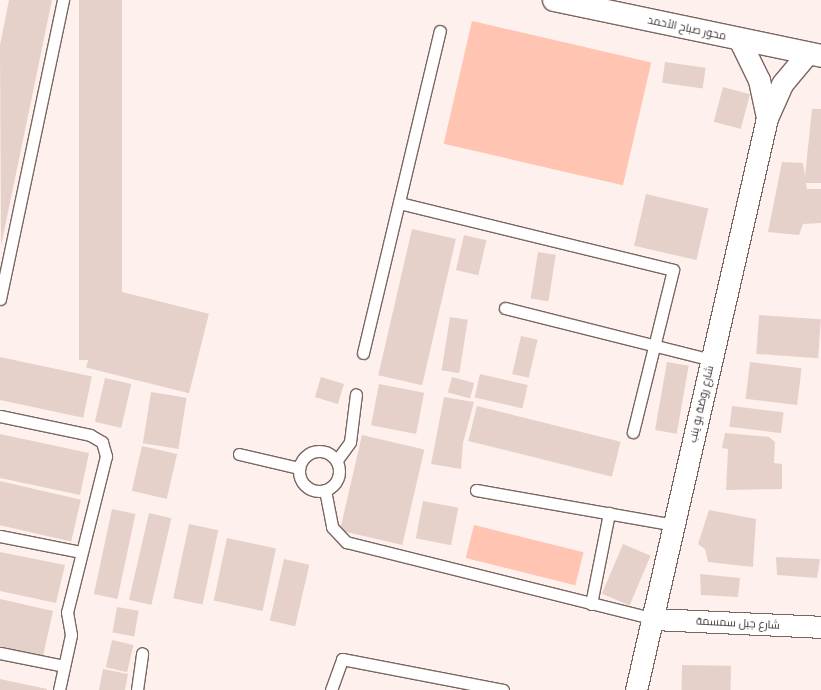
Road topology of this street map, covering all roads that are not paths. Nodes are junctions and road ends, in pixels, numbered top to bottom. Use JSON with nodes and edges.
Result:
{"nodes":[{"id":1,"x":62,"y":0,"type":"edge"},
{"id":2,"x":554,"y":0,"type":"edge"},
{"id":3,"x":440,"y":31,"type":"dead end"},
{"id":4,"x":739,"y":39,"type":"junction"},
{"id":5,"x":814,"y":55,"type":"edge"},
{"id":6,"x":768,"y":118,"type":"junction"},
{"id":7,"x":399,"y":203,"type":"junction"},
{"id":8,"x":0,"y":299,"type":"edge"},
{"id":9,"x":505,"y":308,"type":"dead end"},
{"id":10,"x":655,"y":346,"type":"junction"},
{"id":11,"x":363,"y":353,"type":"dead end"},
{"id":12,"x":712,"y":360,"type":"junction"},
{"id":13,"x":356,"y":394,"type":"dead end"},
{"id":14,"x":0,"y":416,"type":"edge"},
{"id":15,"x":633,"y":432,"type":"dead end"},
{"id":16,"x":238,"y":454,"type":"dead end"},
{"id":17,"x":337,"y":460,"type":"junction"},
{"id":18,"x":299,"y":468,"type":"junction"},
{"id":19,"x":325,"y":490,"type":"junction"},
{"id":20,"x":476,"y":490,"type":"dead end"},
{"id":21,"x":609,"y":513,"type":"junction"},
{"id":22,"x":674,"y":525,"type":"junction"},
{"id":23,"x":0,"y":536,"type":"edge"},
{"id":24,"x":81,"y":552,"type":"junction"},
{"id":25,"x":591,"y":604,"type":"junction"},
{"id":26,"x":654,"y":619,"type":"junction"},
{"id":27,"x":821,"y":626,"type":"edge"},
{"id":28,"x":142,"y":652,"type":"dead end"},
{"id":29,"x":0,"y":653,"type":"edge"},
{"id":30,"x":64,"y":666,"type":"junction"},
{"id":31,"x":59,"y":690,"type":"edge"},
{"id":32,"x":137,"y":690,"type":"edge"},
{"id":33,"x":331,"y":690,"type":"edge"},
{"id":34,"x":503,"y":690,"type":"edge"},
{"id":35,"x":636,"y":690,"type":"edge"}],
"edges":[{"from":1,"to":8,"type":"lane"},
{"from":2,"to":4,"type":"street","name":"محور صباح الأحمد"},
{"from":3,"to":7,"type":"lane"},
{"from":4,"to":5,"type":"street","name":"محور صباح الأحمد"},
{"from":4,"to":6,"type":"street","name":"شارع روضة بو ينب"},
{"from":5,"to":6,"type":"street","name":"شارع روضة بو ينب"},
{"from":6,"to":12,"type":"street","name":"شارع روضة بو ينب"},
{"from":7,"to":10,"type":"lane"},
{"from":7,"to":11,"type":"lane"},
{"from":9,"to":10,"type":"lane"},
{"from":10,"to":12,"type":"lane"},
{"from":10,"to":15,"type":"lane"},
{"from":12,"to":22,"type":"street","name":"شارع روضة بو ينب"},
{"from":13,"to":17,"type":"lane"},
{"from":14,"to":24,"type":"lane"},
{"from":16,"to":18,"type":"lane"},
{"from":17,"to":18,"type":"lane"},
{"from":17,"to":19,"type":"lane"},
{"from":18,"to":19,"type":"lane"},
{"from":19,"to":25,"type":"lane"},
{"from":20,"to":21,"type":"lane"},
{"from":21,"to":22,"type":"lane"},
{"from":21,"to":25,"type":"lane"},
{"from":22,"to":26,"type":"street","name":"شارع روضة بو ينب"},
{"from":23,"to":24,"type":"lane"},
{"from":24,"to":30,"type":"lane"},
{"from":25,"to":26,"type":"lane"},
{"from":26,"to":27,"type":"street","name":"شارع جبل سمسمة"},
{"from":26,"to":35,"type":"street","name":"شارع روضة بو ينب"},
{"from":28,"to":32,"type":"lane"},
{"from":29,"to":30,"type":"lane"},
{"from":30,"to":31,"type":"lane"},
{"from":33,"to":34,"type":"lane"}]}
